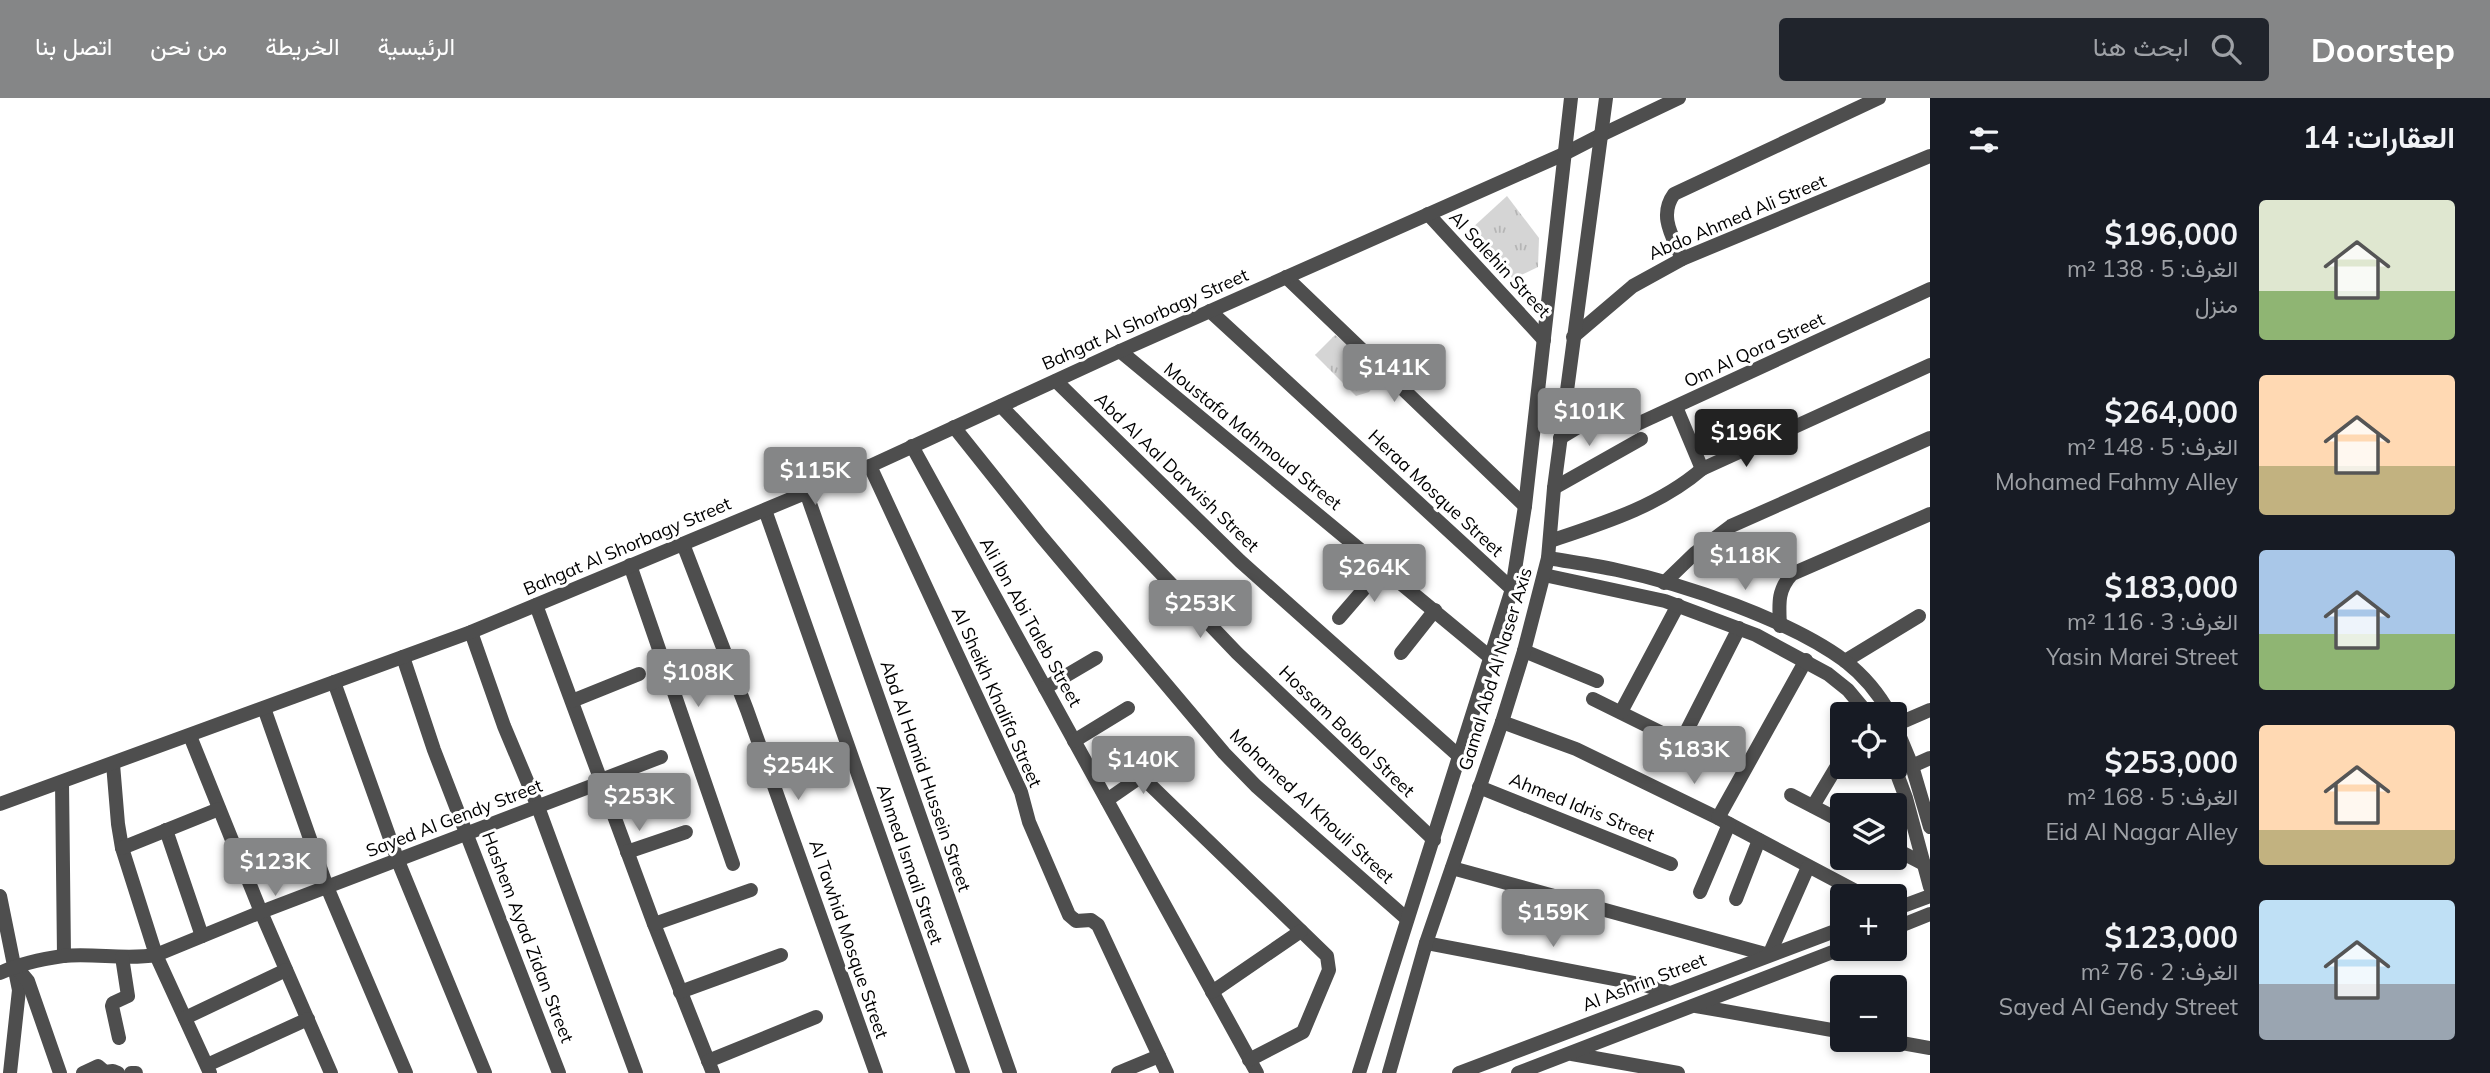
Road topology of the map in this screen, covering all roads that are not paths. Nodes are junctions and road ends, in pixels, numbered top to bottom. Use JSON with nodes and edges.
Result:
{"nodes":[{"id":1,"x":1571,"y":98,"type":"edge"},
{"id":2,"x":1606,"y":98,"type":"edge"},
{"id":3,"x":1679,"y":98,"type":"edge"},
{"id":4,"x":1879,"y":98,"type":"edge"},
{"id":5,"x":1599,"y":136,"type":"junction"},
{"id":6,"x":1564,"y":153,"type":"junction"},
{"id":7,"x":1930,"y":156,"type":"edge"},
{"id":8,"x":1428,"y":214,"type":"junction"},
{"id":9,"x":1682,"y":259,"type":"junction"},
{"id":10,"x":1286,"y":277,"type":"junction"},
{"id":11,"x":1930,"y":289,"type":"edge"},
{"id":12,"x":1210,"y":311,"type":"junction"},
{"id":13,"x":1573,"y":337,"type":"junction"},
{"id":14,"x":1544,"y":340,"type":"junction"},
{"id":15,"x":1120,"y":351,"type":"junction"},
{"id":16,"x":1930,"y":365,"type":"edge"},
{"id":17,"x":1056,"y":380,"type":"junction"},
{"id":18,"x":1001,"y":405,"type":"junction"},
{"id":19,"x":1676,"y":407,"type":"junction"},
{"id":20,"x":954,"y":427,"type":"junction"},
{"id":21,"x":1560,"y":438,"type":"junction"},
{"id":22,"x":1930,"y":438,"type":"edge"},
{"id":23,"x":1641,"y":439,"type":"dead end"},
{"id":24,"x":912,"y":446,"type":"junction"},
{"id":25,"x":870,"y":466,"type":"junction"},
{"id":26,"x":1702,"y":469,"type":"junction"},
{"id":27,"x":1554,"y":488,"type":"junction"},
{"id":28,"x":806,"y":492,"type":"junction"},
{"id":29,"x":1525,"y":506,"type":"junction"},
{"id":30,"x":765,"y":510,"type":"junction"},
{"id":31,"x":1929,"y":518,"type":"edge"},
{"id":32,"x":1550,"y":541,"type":"junction"},
{"id":33,"x":682,"y":544,"type":"junction"},
{"id":34,"x":1548,"y":558,"type":"junction"},
{"id":35,"x":630,"y":565,"type":"junction"},
{"id":36,"x":1383,"y":567,"type":"junction"},
{"id":37,"x":1544,"y":575,"type":"junction"},
{"id":38,"x":1664,"y":583,"type":"junction"},
{"id":39,"x":1512,"y":589,"type":"junction"},
{"id":40,"x":536,"y":605,"type":"junction"},
{"id":41,"x":1678,"y":605,"type":"junction"},
{"id":42,"x":1435,"y":610,"type":"junction"},
{"id":43,"x":1919,"y":615,"type":"dead end"},
{"id":44,"x":1339,"y":618,"type":"dead end"},
{"id":45,"x":1780,"y":626,"type":"junction"},
{"id":46,"x":1739,"y":628,"type":"junction"},
{"id":47,"x":471,"y":632,"type":"junction"},
{"id":48,"x":1524,"y":651,"type":"junction"},
{"id":49,"x":1401,"y":653,"type":"dead end"},
{"id":50,"x":403,"y":657,"type":"junction"},
{"id":51,"x":1096,"y":657,"type":"dead end"},
{"id":52,"x":1491,"y":658,"type":"junction"},
{"id":53,"x":1806,"y":660,"type":"junction"},
{"id":54,"x":1845,"y":661,"type":"junction"},
{"id":55,"x":639,"y":674,"type":"dead end"},
{"id":56,"x":1597,"y":681,"type":"dead end"},
{"id":57,"x":334,"y":682,"type":"junction"},
{"id":58,"x":1045,"y":688,"type":"junction"},
{"id":59,"x":1593,"y":699,"type":"dead end"},
{"id":60,"x":572,"y":701,"type":"junction"},
{"id":61,"x":1858,"y":702,"type":"edge"},
{"id":62,"x":1882,"y":702,"type":"edge"},
{"id":63,"x":264,"y":708,"type":"junction"},
{"id":64,"x":1128,"y":708,"type":"dead end"},
{"id":65,"x":1930,"y":710,"type":"edge"},
{"id":66,"x":1621,"y":712,"type":"junction"},
{"id":67,"x":1907,"y":720,"type":"edge"},
{"id":68,"x":1502,"y":722,"type":"junction"},
{"id":69,"x":190,"y":736,"type":"junction"},
{"id":70,"x":1074,"y":741,"type":"junction"},
{"id":71,"x":1680,"y":744,"type":"junction"},
{"id":72,"x":1907,"y":754,"type":"edge"},
{"id":73,"x":661,"y":757,"type":"dead end"},
{"id":74,"x":1460,"y":757,"type":"junction"},
{"id":75,"x":1930,"y":758,"type":"edge"},
{"id":76,"x":1705,"y":761,"type":"dead end"},
{"id":77,"x":113,"y":764,"type":"junction"},
{"id":78,"x":1159,"y":764,"type":"dead end"},
{"id":79,"x":1912,"y":766,"type":"junction"},
{"id":80,"x":1141,"y":776,"type":"junction"},
{"id":81,"x":1830,"y":778,"type":"edge"},
{"id":82,"x":1899,"y":779,"type":"edge"},
{"id":83,"x":601,"y":781,"type":"junction"},
{"id":84,"x":62,"y":782,"type":"junction"},
{"id":85,"x":1479,"y":787,"type":"junction"},
{"id":86,"x":1791,"y":795,"type":"dead end"},
{"id":87,"x":1107,"y":800,"type":"junction"},
{"id":88,"x":0,"y":804,"type":"edge"},
{"id":89,"x":1813,"y":806,"type":"junction"},
{"id":90,"x":538,"y":807,"type":"junction"},
{"id":91,"x":219,"y":809,"type":"junction"},
{"id":92,"x":1830,"y":815,"type":"edge"},
{"id":93,"x":1724,"y":821,"type":"junction"},
{"id":94,"x":1930,"y":827,"type":"edge"},
{"id":95,"x":166,"y":831,"type":"junction"},
{"id":96,"x":686,"y":832,"type":"dead end"},
{"id":97,"x":467,"y":834,"type":"junction"},
{"id":98,"x":1434,"y":840,"type":"junction"},
{"id":99,"x":1759,"y":840,"type":"junction"},
{"id":100,"x":122,"y":848,"type":"junction"},
{"id":101,"x":627,"y":852,"type":"junction"},
{"id":102,"x":1907,"y":855,"type":"edge"},
{"id":103,"x":398,"y":861,"type":"junction"},
{"id":104,"x":1671,"y":863,"type":"dead end"},
{"id":105,"x":733,"y":864,"type":"dead end"},
{"id":106,"x":1924,"y":864,"type":"junction"},
{"id":107,"x":1452,"y":867,"type":"junction"},
{"id":108,"x":1808,"y":867,"type":"junction"},
{"id":109,"x":1841,"y":884,"type":"edge"},
{"id":110,"x":327,"y":887,"type":"junction"},
{"id":111,"x":1930,"y":887,"type":"edge"},
{"id":112,"x":751,"y":890,"type":"dead end"},
{"id":113,"x":1700,"y":892,"type":"dead end"},
{"id":114,"x":1930,"y":896,"type":"edge"},
{"id":115,"x":1736,"y":898,"type":"dead end"},
{"id":116,"x":0,"y":899,"type":"edge"},
{"id":117,"x":1907,"y":905,"type":"edge"},
{"id":118,"x":261,"y":912,"type":"junction"},
{"id":119,"x":1930,"y":914,"type":"edge"},
{"id":120,"x":1407,"y":919,"type":"junction"},
{"id":121,"x":1907,"y":923,"type":"edge"},
{"id":122,"x":654,"y":924,"type":"junction"},
{"id":123,"x":1301,"y":931,"type":"junction"},
{"id":124,"x":1830,"y":933,"type":"edge"},
{"id":125,"x":202,"y":936,"type":"junction"},
{"id":126,"x":1426,"y":943,"type":"junction"},
{"id":127,"x":1830,"y":953,"type":"edge"},
{"id":128,"x":156,"y":955,"type":"junction"},
{"id":129,"x":781,"y":955,"type":"dead end"},
{"id":130,"x":1769,"y":955,"type":"junction"},
{"id":131,"x":64,"y":956,"type":"junction"},
{"id":132,"x":122,"y":957,"type":"junction"},
{"id":133,"x":14,"y":967,"type":"junction"},
{"id":134,"x":286,"y":970,"type":"junction"},
{"id":135,"x":0,"y":973,"type":"edge"},
{"id":136,"x":680,"y":992,"type":"junction"},
{"id":137,"x":1212,"y":992,"type":"junction"},
{"id":138,"x":1668,"y":993,"type":"junction"},
{"id":139,"x":1695,"y":1005,"type":"junction"},
{"id":140,"x":816,"y":1017,"type":"dead end"},
{"id":141,"x":185,"y":1018,"type":"junction"},
{"id":142,"x":308,"y":1019,"type":"junction"},
{"id":143,"x":1830,"y":1030,"type":"edge"},
{"id":144,"x":120,"y":1038,"type":"dead end"},
{"id":145,"x":1907,"y":1044,"type":"edge"},
{"id":146,"x":7,"y":1048,"type":"edge"},
{"id":147,"x":1930,"y":1048,"type":"edge"},
{"id":148,"x":1570,"y":1054,"type":"junction"},
{"id":149,"x":1159,"y":1056,"type":"junction"},
{"id":150,"x":710,"y":1067,"type":"edge"},
{"id":151,"x":1253,"y":1067,"type":"edge"},
{"id":152,"x":209,"y":1069,"type":"edge"},
{"id":153,"x":328,"y":1072,"type":"edge"},
{"id":154,"x":10,"y":1073,"type":"edge"},
{"id":155,"x":60,"y":1073,"type":"edge"},
{"id":156,"x":83,"y":1073,"type":"edge"},
{"id":157,"x":118,"y":1073,"type":"edge"},
{"id":158,"x":131,"y":1073,"type":"edge"},
{"id":159,"x":136,"y":1073,"type":"edge"},
{"id":160,"x":406,"y":1073,"type":"edge"},
{"id":161,"x":485,"y":1073,"type":"edge"},
{"id":162,"x":559,"y":1073,"type":"edge"},
{"id":163,"x":636,"y":1073,"type":"edge"},
{"id":164,"x":876,"y":1073,"type":"edge"},
{"id":165,"x":962,"y":1073,"type":"edge"},
{"id":166,"x":1010,"y":1073,"type":"edge"},
{"id":167,"x":1118,"y":1073,"type":"edge"},
{"id":168,"x":1167,"y":1073,"type":"edge"},
{"id":169,"x":1359,"y":1073,"type":"edge"},
{"id":170,"x":1389,"y":1073,"type":"edge"},
{"id":171,"x":1459,"y":1073,"type":"edge"},
{"id":172,"x":1518,"y":1073,"type":"edge"},
{"id":173,"x":1678,"y":1073,"type":"edge"}],
"edges":[{"from":1,"to":6,"type":"street","name":"Gamal Abd Al Naser Axis"},
{"from":2,"to":5,"type":"street","name":"Gamal Abd Al Naser Axis"},
{"from":3,"to":5,"type":"street","name":"Bahgat Al Shorbagy Street"},
{"from":4,"to":9,"type":"street"},
{"from":5,"to":6,"type":"street","name":"Bahgat Al Shorbagy Street"},
{"from":5,"to":13,"type":"street","name":"Gamal Abd Al Naser Axis"},
{"from":6,"to":8,"type":"street","name":"Bahgat Al Shorbagy Street"},
{"from":6,"to":14,"type":"street","name":"Gamal Abd Al Naser Axis"},
{"from":7,"to":9,"type":"street","name":"Abdo Ahmed Ali Street"},
{"from":8,"to":10,"type":"street","name":"Bahgat Al Shorbagy Street"},
{"from":8,"to":14,"type":"street","name":"Al Salehin Street"},
{"from":9,"to":13,"type":"street","name":"Abdo Ahmed Ali Street"},
{"from":10,"to":12,"type":"street","name":"Bahgat Al Shorbagy Street"},
{"from":10,"to":29,"type":"street"},
{"from":11,"to":19,"type":"street","name":"Om Al Qora Street"},
{"from":12,"to":15,"type":"street","name":"Bahgat Al Shorbagy Street"},
{"from":12,"to":39,"type":"street","name":"Heraa Mosque Street"},
{"from":13,"to":21,"type":"street","name":"Gamal Abd Al Naser Axis"},
{"from":14,"to":29,"type":"street","name":"Gamal Abd Al Naser Axis"},
{"from":15,"to":17,"type":"street","name":"Bahgat Al Shorbagy Street"},
{"from":15,"to":36,"type":"street","name":"Moustafa Mahmoud Street"},
{"from":16,"to":26,"type":"street"},
{"from":17,"to":18,"type":"street","name":"Bahgat Al Shorbagy Street"},
{"from":17,"to":74,"type":"street","name":"Abd Al Aal Darwish Street"},
{"from":18,"to":20,"type":"street","name":"Bahgat Al Shorbagy Street"},
{"from":18,"to":98,"type":"street","name":"Hossam Bolbol Street"},
{"from":19,"to":21,"type":"street","name":"Om Al Qora Street"},
{"from":19,"to":26,"type":"street"},
{"from":20,"to":24,"type":"street","name":"Bahgat Al Shorbagy Street"},
{"from":20,"to":120,"type":"street","name":"Mohamed Al Khouli Street"},
{"from":21,"to":27,"type":"street","name":"Gamal Abd Al Naser Axis"},
{"from":22,"to":38,"type":"street"},
{"from":23,"to":27,"type":"street"},
{"from":24,"to":25,"type":"street","name":"Bahgat Al Shorbagy Street"},
{"from":24,"to":58,"type":"street","name":"Ali Ibn Abi Taleb Street"},
{"from":25,"to":28,"type":"street","name":"Bahgat Al Shorbagy Street"},
{"from":25,"to":149,"type":"street","name":"Al Sheikh Khalifa Street"},
{"from":26,"to":32,"type":"street"},
{"from":27,"to":32,"type":"street","name":"Gamal Abd Al Naser Axis"},
{"from":28,"to":30,"type":"street","name":"Bahgat Al Shorbagy Street"},
{"from":28,"to":166,"type":"street","name":"Abd Al Hamid Hussein Street"},
{"from":29,"to":39,"type":"street","name":"Gamal Abd Al Naser Axis"},
{"from":30,"to":33,"type":"street","name":"Bahgat Al Shorbagy Street"},
{"from":30,"to":165,"type":"street","name":"Ahmed Ismail Street"},
{"from":31,"to":45,"type":"street"},
{"from":32,"to":34,"type":"street","name":"Gamal Abd Al Naser Axis"},
{"from":33,"to":35,"type":"street","name":"Bahgat Al Shorbagy Street"},
{"from":33,"to":164,"type":"street","name":"Al Tawhid Mosque Street"},
{"from":34,"to":37,"type":"street","name":"Gamal Abd Al Naser Axis"},
{"from":34,"to":38,"type":"street"},
{"from":35,"to":40,"type":"street","name":"Bahgat Al Shorbagy Street"},
{"from":35,"to":105,"type":"street"},
{"from":36,"to":42,"type":"street","name":"Moustafa Mahmoud Street"},
{"from":36,"to":44,"type":"street"},
{"from":37,"to":41,"type":"street"},
{"from":37,"to":48,"type":"street","name":"Gamal Abd Al Naser Axis"},
{"from":38,"to":45,"type":"street"},
{"from":39,"to":52,"type":"street","name":"Gamal Abd Al Naser Axis"},
{"from":40,"to":47,"type":"street","name":"Bahgat Al Shorbagy Street"},
{"from":40,"to":60,"type":"street"},
{"from":41,"to":46,"type":"street"},
{"from":41,"to":66,"type":"street"},
{"from":42,"to":49,"type":"street"},
{"from":42,"to":52,"type":"street","name":"Moustafa Mahmoud Street"},
{"from":43,"to":54,"type":"street"},
{"from":45,"to":54,"type":"street"},
{"from":46,"to":53,"type":"street"},
{"from":46,"to":71,"type":"street"},
{"from":47,"to":50,"type":"street","name":"Bahgat Al Shorbagy Street"},
{"from":47,"to":90,"type":"street"},
{"from":48,"to":56,"type":"street"},
{"from":48,"to":68,"type":"street","name":"Gamal Abd Al Naser Axis"},
{"from":50,"to":57,"type":"street","name":"Bahgat Al Shorbagy Street"},
{"from":50,"to":97,"type":"street","name":"Hashem Ayad Zidan Street"},
{"from":51,"to":58,"type":"street"},
{"from":52,"to":74,"type":"street","name":"Gamal Abd Al Naser Axis"},
{"from":53,"to":61,"type":"street"},
{"from":53,"to":93,"type":"street"},
{"from":54,"to":62,"type":"street"},
{"from":55,"to":60,"type":"street"},
{"from":57,"to":63,"type":"street","name":"Bahgat Al Shorbagy Street"},
{"from":57,"to":103,"type":"street"},
{"from":58,"to":70,"type":"street","name":"Ali Ibn Abi Taleb Street"},
{"from":59,"to":66,"type":"street"},
{"from":60,"to":83,"type":"street"},
{"from":63,"to":69,"type":"street","name":"Bahgat Al Shorbagy Street"},
{"from":63,"to":110,"type":"street"},
{"from":64,"to":70,"type":"street"},
{"from":65,"to":67,"type":"street"},
{"from":66,"to":71,"type":"street"},
{"from":68,"to":85,"type":"street","name":"Gamal Abd Al Naser Axis"},
{"from":68,"to":93,"type":"street"},
{"from":69,"to":77,"type":"street","name":"Bahgat Al Shorbagy Street"},
{"from":69,"to":91,"type":"street"},
{"from":70,"to":87,"type":"street","name":"Ali Ibn Abi Taleb Street"},
{"from":71,"to":76,"type":"street"},
{"from":72,"to":79,"type":"street"},
{"from":73,"to":83,"type":"street","name":"Sayed Al Gendy Street"},
{"from":74,"to":98,"type":"street","name":"Gamal Abd Al Naser Axis"},
{"from":75,"to":79,"type":"street"},
{"from":77,"to":84,"type":"street","name":"Bahgat Al Shorbagy Street"},
{"from":77,"to":100,"type":"street"},
{"from":78,"to":80,"type":"street"},
{"from":79,"to":94,"type":"street"},
{"from":80,"to":87,"type":"street"},
{"from":80,"to":123,"type":"street"},
{"from":81,"to":89,"type":"street"},
{"from":82,"to":106,"type":"street"},
{"from":83,"to":90,"type":"street","name":"Sayed Al Gendy Street"},
{"from":83,"to":101,"type":"street"},
{"from":84,"to":88,"type":"street","name":"Bahgat Al Shorbagy Street"},
{"from":84,"to":131,"type":"street"},
{"from":85,"to":104,"type":"street","name":"Ahmed Idris Street"},
{"from":85,"to":107,"type":"street","name":"Gamal Abd Al Naser Axis"},
{"from":86,"to":89,"type":"street"},
{"from":87,"to":137,"type":"street","name":"Ali Ibn Abi Taleb Street"},
{"from":89,"to":92,"type":"street"},
{"from":90,"to":97,"type":"street","name":"Sayed Al Gendy Street"},
{"from":90,"to":163,"type":"street"},
{"from":91,"to":95,"type":"street"},
{"from":91,"to":118,"type":"street"},
{"from":93,"to":99,"type":"street"},
{"from":93,"to":113,"type":"street"},
{"from":95,"to":100,"type":"street"},
{"from":95,"to":125,"type":"street"},
{"from":96,"to":101,"type":"street"},
{"from":97,"to":103,"type":"street","name":"Sayed Al Gendy Street"},
{"from":97,"to":162,"type":"street","name":"Hashem Ayad Zidan Street"},
{"from":98,"to":120,"type":"street","name":"Gamal Abd Al Naser Axis"},
{"from":99,"to":108,"type":"street"},
{"from":99,"to":115,"type":"street"},
{"from":100,"to":128,"type":"street"},
{"from":101,"to":122,"type":"street"},
{"from":102,"to":106,"type":"street"},
{"from":103,"to":110,"type":"street","name":"Sayed Al Gendy Street"},
{"from":103,"to":161,"type":"street"},
{"from":106,"to":111,"type":"street"},
{"from":107,"to":126,"type":"street","name":"Gamal Abd Al Naser Axis"},
{"from":107,"to":130,"type":"street"},
{"from":108,"to":109,"type":"street"},
{"from":108,"to":130,"type":"street"},
{"from":110,"to":118,"type":"street","name":"Sayed Al Gendy Street"},
{"from":110,"to":160,"type":"street"},
{"from":112,"to":122,"type":"street"},
{"from":114,"to":117,"type":"street"},
{"from":116,"to":133,"type":"street"},
{"from":118,"to":125,"type":"street","name":"Sayed Al Gendy Street"},
{"from":118,"to":134,"type":"street"},
{"from":119,"to":121,"type":"street"},
{"from":120,"to":169,"type":"street","name":"Gamal Abd Al Naser Axis"},
{"from":122,"to":136,"type":"street"},
{"from":123,"to":137,"type":"street"},
{"from":123,"to":151,"type":"street"},
{"from":124,"to":130,"type":"street","name":"Al Ashrin Street"},
{"from":125,"to":128,"type":"street","name":"Sayed Al Gendy Street"},
{"from":126,"to":138,"type":"street"},
{"from":126,"to":170,"type":"street","name":"Gamal Abd Al Naser Axis"},
{"from":127,"to":139,"type":"street"},
{"from":128,"to":132,"type":"street","name":"Sayed Al Gendy Street"},
{"from":128,"to":141,"type":"street"},
{"from":129,"to":136,"type":"street"},
{"from":130,"to":138,"type":"street","name":"Al Ashrin Street"},
{"from":131,"to":132,"type":"street","name":"Sayed Al Gendy Street"},
{"from":131,"to":133,"type":"street","name":"Sayed Al Gendy Street"},
{"from":132,"to":144,"type":"street"},
{"from":133,"to":135,"type":"street","name":"Sayed Al Gendy Street"},
{"from":133,"to":146,"type":"street"},
{"from":133,"to":155,"type":"street"},
{"from":134,"to":141,"type":"street"},
{"from":134,"to":142,"type":"street"},
{"from":136,"to":150,"type":"street"},
{"from":137,"to":151,"type":"street","name":"Ali Ibn Abi Taleb Street"},
{"from":138,"to":171,"type":"street","name":"Al Ashrin Street"},
{"from":139,"to":143,"type":"street"},
{"from":139,"to":148,"type":"street"},
{"from":140,"to":150,"type":"street"},
{"from":141,"to":152,"type":"street"},
{"from":142,"to":152,"type":"street"},
{"from":142,"to":153,"type":"street"},
{"from":145,"to":147,"type":"street"},
{"from":146,"to":154,"type":"street"},
{"from":148,"to":172,"type":"street"},
{"from":148,"to":173,"type":"street"},
{"from":149,"to":167,"type":"street"},
{"from":149,"to":168,"type":"street"},
{"from":156,"to":157,"type":"street"},
{"from":158,"to":159,"type":"street"}]}
